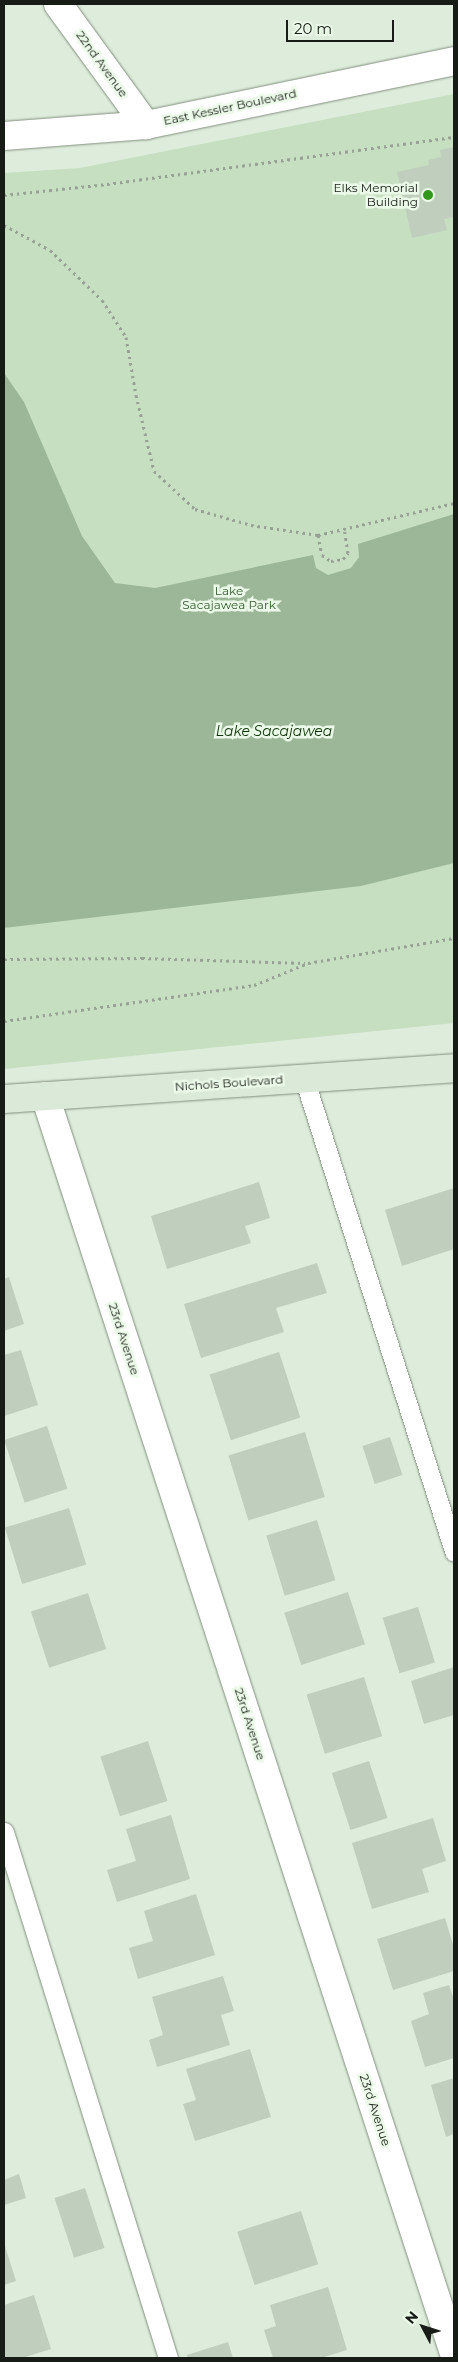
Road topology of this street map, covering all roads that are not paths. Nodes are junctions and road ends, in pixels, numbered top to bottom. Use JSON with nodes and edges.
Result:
{"nodes":[{"id":1,"x":58,"y":4,"type":"edge"},
{"id":2,"x":454,"y":61,"type":"edge"},
{"id":3,"x":146,"y":125,"type":"junction"},
{"id":4,"x":4,"y":136,"type":"edge"},
{"id":5,"x":454,"y":1068,"type":"edge"},
{"id":6,"x":304,"y":1078,"type":"junction"},
{"id":7,"x":45,"y":1096,"type":"junction"},
{"id":8,"x":4,"y":1099,"type":"edge"},
{"id":9,"x":454,"y":1552,"type":"edge"},
{"id":10,"x":4,"y":1832,"type":"edge"},
{"id":11,"x":454,"y":2353,"type":"edge"},
{"id":12,"x":168,"y":2358,"type":"edge"}],
"edges":[{"from":1,"to":3,"type":"street","name":"22nd Avenue"},
{"from":2,"to":3,"type":"street","name":"East Kessler Boulevard"},
{"from":3,"to":4,"type":"street","name":"East Kessler Boulevard"},
{"from":5,"to":6,"type":"main road","name":"Nichols Boulevard"},
{"from":6,"to":7,"type":"main road","name":"Nichols Boulevard"},
{"from":6,"to":9,"type":"lane"},
{"from":7,"to":8,"type":"main road","name":"Nichols Boulevard"},
{"from":7,"to":11,"type":"street","name":"23rd Avenue"},
{"from":10,"to":12,"type":"lane"}]}
